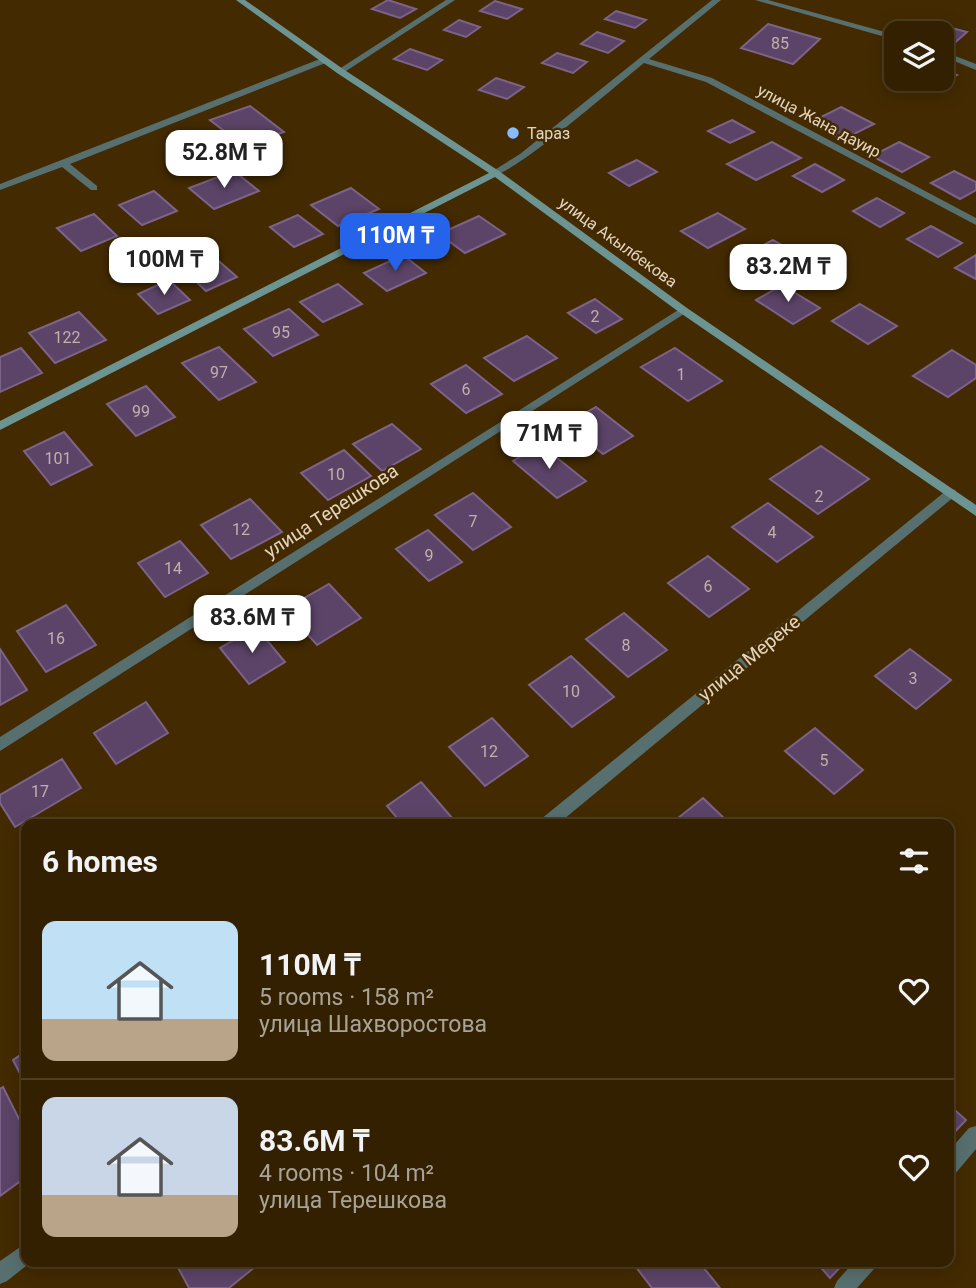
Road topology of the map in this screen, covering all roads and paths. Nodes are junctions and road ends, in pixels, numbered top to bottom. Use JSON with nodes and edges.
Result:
{"nodes":[{"id":1,"x":240,"y":0,"type":"edge"},
{"id":2,"x":451,"y":0,"type":"edge"},
{"id":3,"x":718,"y":0,"type":"edge"},
{"id":4,"x":759,"y":0,"type":"edge"},
{"id":5,"x":884,"y":35,"type":"edge"},
{"id":6,"x":954,"y":59,"type":"edge"},
{"id":7,"x":325,"y":60,"type":"junction"},
{"id":8,"x":643,"y":60,"type":"junction"},
{"id":9,"x":976,"y":67,"type":"edge"},
{"id":10,"x":340,"y":71,"type":"junction"},
{"id":11,"x":63,"y":163,"type":"junction"},
{"id":12,"x":496,"y":173,"type":"junction"},
{"id":13,"x":0,"y":187,"type":"edge"},
{"id":14,"x":93,"y":188,"type":"dead end"},
{"id":15,"x":976,"y":222,"type":"edge"},
{"id":16,"x":683,"y":310,"type":"junction"},
{"id":17,"x":0,"y":426,"type":"edge"},
{"id":18,"x":951,"y":493,"type":"junction"},
{"id":19,"x":976,"y":511,"type":"edge"},
{"id":20,"x":0,"y":745,"type":"edge"},
{"id":21,"x":553,"y":819,"type":"edge"},
{"id":22,"x":976,"y":1135,"type":"edge"},
{"id":23,"x":954,"y":1160,"type":"edge"},
{"id":24,"x":21,"y":1256,"type":"edge"},
{"id":25,"x":863,"y":1267,"type":"edge"},
{"id":26,"x":0,"y":1274,"type":"edge"},
{"id":27,"x":844,"y":1288,"type":"edge"}],
"edges":[{"from":1,"to":7,"type":"street","name":"улица Акылбекова"},
{"from":2,"to":10,"type":"street"},
{"from":3,"to":8,"type":"street"},
{"from":4,"to":5,"type":"street"},
{"from":6,"to":9,"type":"street"},
{"from":7,"to":10,"type":"street","name":"улица Акылбекова"},
{"from":7,"to":11,"type":"street"},
{"from":8,"to":12,"type":"street"},
{"from":8,"to":15,"type":"street","name":"улица Жана дауир"},
{"from":10,"to":12,"type":"street","name":"улица Акылбекова"},
{"from":11,"to":13,"type":"street"},
{"from":11,"to":14,"type":"street"},
{"from":12,"to":16,"type":"street","name":"улица Акылбекова"},
{"from":12,"to":17,"type":"street"},
{"from":16,"to":18,"type":"street","name":"улица Акылбекова"},
{"from":16,"to":20,"type":"street","name":"улица Терешкова"},
{"from":18,"to":19,"type":"street","name":"улица Акылбекова"},
{"from":18,"to":21,"type":"street","name":"улица Мереке"},
{"from":22,"to":23,"type":"street"},
{"from":24,"to":26,"type":"street"},
{"from":25,"to":27,"type":"street"}]}
